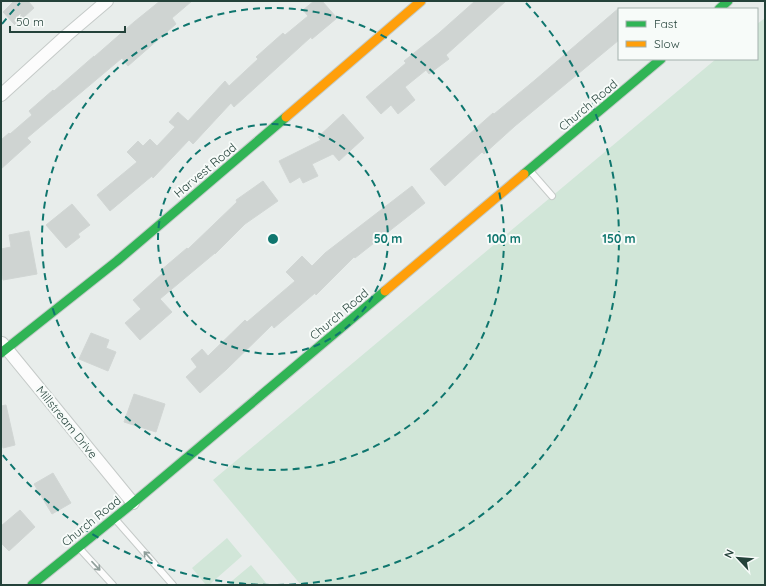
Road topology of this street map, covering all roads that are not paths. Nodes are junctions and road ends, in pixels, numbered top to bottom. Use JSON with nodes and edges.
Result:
{"nodes":[{"id":1,"x":107,"y":1,"type":"edge"},
{"id":2,"x":421,"y":1,"type":"edge"},
{"id":3,"x":728,"y":1,"type":"edge"},
{"id":4,"x":720,"y":8,"type":"edge"},
{"id":5,"x":660,"y":60,"type":"edge"},
{"id":6,"x":1,"y":95,"type":"edge"},
{"id":7,"x":530,"y":170,"type":"junction"},
{"id":8,"x":552,"y":196,"type":"dead end"},
{"id":9,"x":3,"y":348,"type":"edge"},
{"id":10,"x":133,"y":503,"type":"junction"},
{"id":11,"x":114,"y":518,"type":"junction"},
{"id":12,"x":78,"y":547,"type":"junction"},
{"id":13,"x":32,"y":585,"type":"edge"},
{"id":14,"x":113,"y":585,"type":"edge"},
{"id":15,"x":173,"y":585,"type":"edge"}],
"edges":[{"from":1,"to":6,"type":"street"},
{"from":2,"to":9,"type":"main road","name":"Harvest Road"},
{"from":3,"to":4,"type":"main road"},
{"from":5,"to":7,"type":"main road","name":"Church Road"},
{"from":7,"to":8,"type":"lane"},
{"from":7,"to":10,"type":"main road","name":"Church Road"},
{"from":9,"to":10,"type":"street","name":"Millstream Drive"},
{"from":10,"to":11,"type":"main road","name":"Church Road"},
{"from":11,"to":12,"type":"main road","name":"Church Road"},
{"from":15,"to":11,"type":"lane","one_way":true},
{"from":12,"to":13,"type":"main road","name":"Church Road"},
{"from":12,"to":14,"type":"lane","one_way":true}]}
